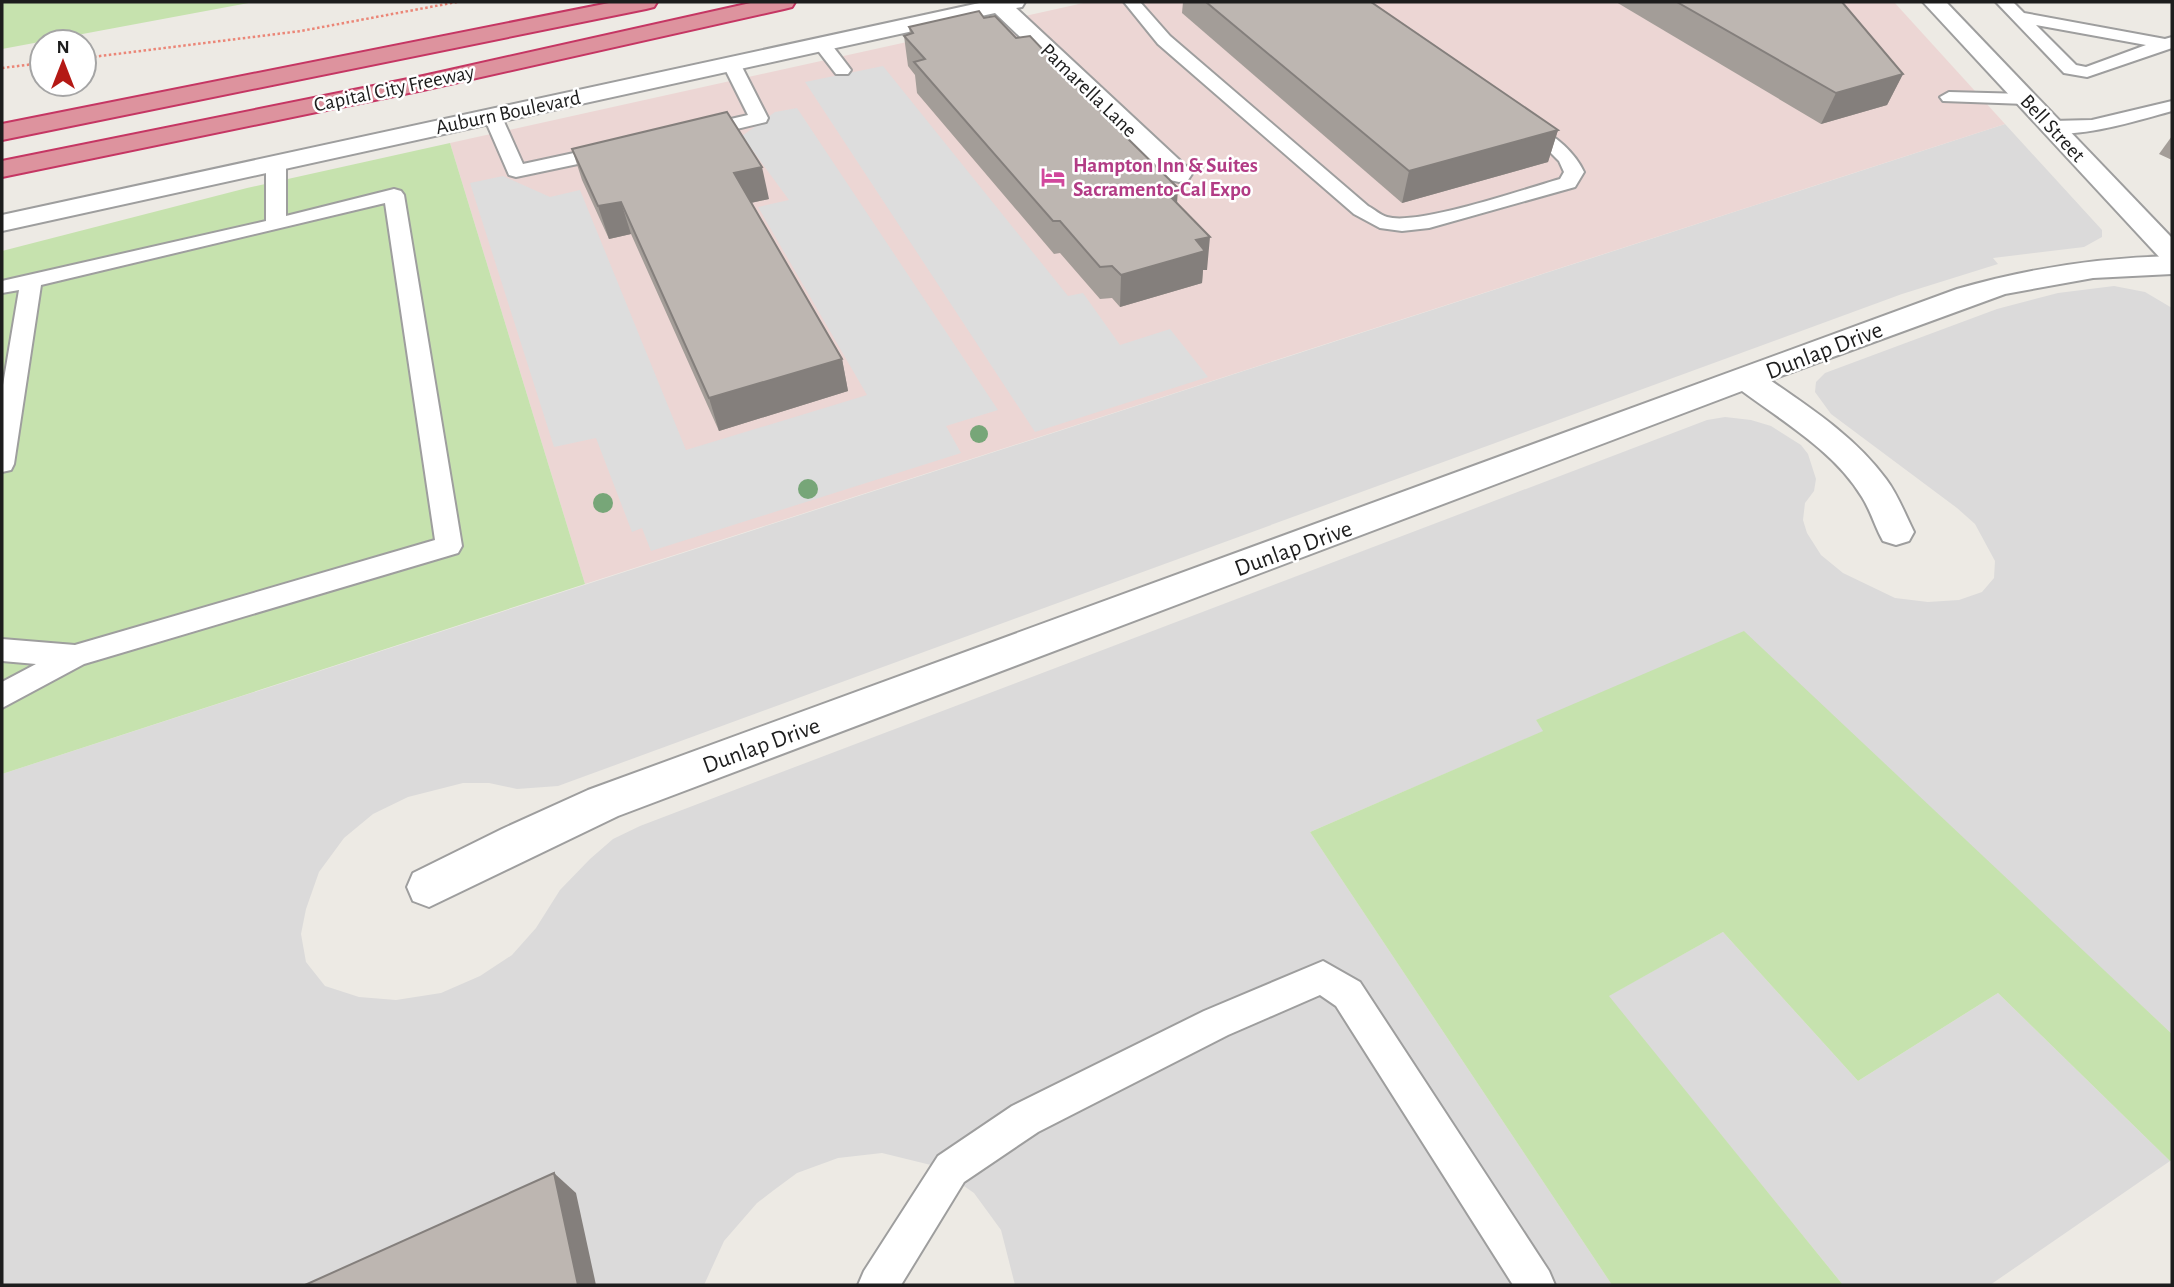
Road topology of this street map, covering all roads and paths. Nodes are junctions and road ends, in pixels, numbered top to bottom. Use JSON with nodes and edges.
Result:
{"nodes":[{"id":1,"x":457,"y":2,"type":"edge"},
{"id":2,"x":646,"y":2,"type":"edge"},
{"id":3,"x":784,"y":2,"type":"edge"},
{"id":4,"x":1132,"y":2,"type":"edge"},
{"id":5,"x":1934,"y":2,"type":"edge"},
{"id":6,"x":2004,"y":2,"type":"edge"},
{"id":7,"x":1007,"y":3,"type":"edge"},
{"id":8,"x":2020,"y":17,"type":"junction"},
{"id":9,"x":2169,"y":43,"type":"edge"},
{"id":10,"x":822,"y":44,"type":"junction"},
{"id":11,"x":98,"y":56,"type":"edge"},
{"id":12,"x":731,"y":63,"type":"junction"},
{"id":13,"x":28,"y":65,"type":"edge"},
{"id":14,"x":2,"y":68,"type":"edge"},
{"id":15,"x":842,"y":70,"type":"dead end"},
{"id":16,"x":423,"y":83,"type":"junction"},
{"id":17,"x":1949,"y":97,"type":"dead end"},
{"id":18,"x":2026,"y":99,"type":"junction"},
{"id":19,"x":2172,"y":106,"type":"edge"},
{"id":20,"x":492,"y":115,"type":"junction"},
{"id":21,"x":1513,"y":117,"type":"edge"},
{"id":22,"x":2052,"y":127,"type":"junction"},
{"id":23,"x":2,"y":132,"type":"edge"},
{"id":24,"x":682,"y":135,"type":"edge"},
{"id":25,"x":614,"y":150,"type":"edge"},
{"id":26,"x":276,"y":163,"type":"junction"},
{"id":27,"x":2,"y":169,"type":"edge"},
{"id":28,"x":1179,"y":174,"type":"dead end"},
{"id":29,"x":2,"y":190,"type":"edge"},
{"id":30,"x":2,"y":223,"type":"edge"},
{"id":31,"x":276,"y":225,"type":"junction"},
{"id":32,"x":2172,"y":254,"type":"edge"},
{"id":33,"x":2172,"y":265,"type":"edge"},
{"id":34,"x":31,"y":280,"type":"junction"},
{"id":35,"x":2,"y":287,"type":"edge"},
{"id":36,"x":1747,"y":379,"type":"junction"},
{"id":37,"x":2,"y":464,"type":"edge"},
{"id":38,"x":1896,"y":532,"type":"dead end"},
{"id":39,"x":2,"y":650,"type":"edge"},
{"id":40,"x":75,"y":656,"type":"junction"},
{"id":41,"x":2,"y":696,"type":"edge"},
{"id":42,"x":429,"y":887,"type":"dead end"},
{"id":43,"x":878,"y":1285,"type":"edge"},
{"id":44,"x":1535,"y":1285,"type":"edge"}],
"edges":[{"from":1,"to":11,"type":"path"},
{"from":2,"to":23,"type":"highway","name":"Capital City Freeway"},
{"from":3,"to":16,"type":"highway","name":"Capital City Freeway"},
{"from":4,"to":21,"type":"lane"},
{"from":5,"to":18,"type":"street","name":"Bell Street"},
{"from":6,"to":8,"type":"lane"},
{"from":7,"to":10,"type":"street","name":"Auburn Boulevard"},
{"from":7,"to":28,"type":"street","name":"Pamarella Lane"},
{"from":8,"to":9,"type":"lane"},
{"from":8,"to":9,"type":"lane"},
{"from":10,"to":12,"type":"street","name":"Auburn Boulevard"},
{"from":10,"to":15,"type":"lane"},
{"from":12,"to":20,"type":"street","name":"Auburn Boulevard"},
{"from":12,"to":24,"type":"lane"},
{"from":13,"to":14,"type":"path"},
{"from":16,"to":27,"type":"highway","name":"Capital City Freeway"},
{"from":16,"to":29,"type":"highway"},
{"from":17,"to":18,"type":"lane"},
{"from":18,"to":22,"type":"street","name":"Bell Street"},
{"from":19,"to":22,"type":"lane"},
{"from":20,"to":25,"type":"lane"},
{"from":20,"to":26,"type":"street","name":"Auburn Boulevard"},
{"from":22,"to":32,"type":"street","name":"Bell Street"},
{"from":26,"to":30,"type":"street","name":"Auburn Boulevard"},
{"from":26,"to":31,"type":"lane"},
{"from":31,"to":34,"type":"lane"},
{"from":31,"to":40,"type":"lane"},
{"from":33,"to":36,"type":"street","name":"Dunlap Drive"},
{"from":34,"to":35,"type":"lane"},
{"from":34,"to":37,"type":"lane"},
{"from":36,"to":38,"type":"street"},
{"from":36,"to":42,"type":"street","name":"Dunlap Drive"},
{"from":39,"to":40,"type":"lane"},
{"from":40,"to":41,"type":"lane"},
{"from":43,"to":44,"type":"lane"}]}
